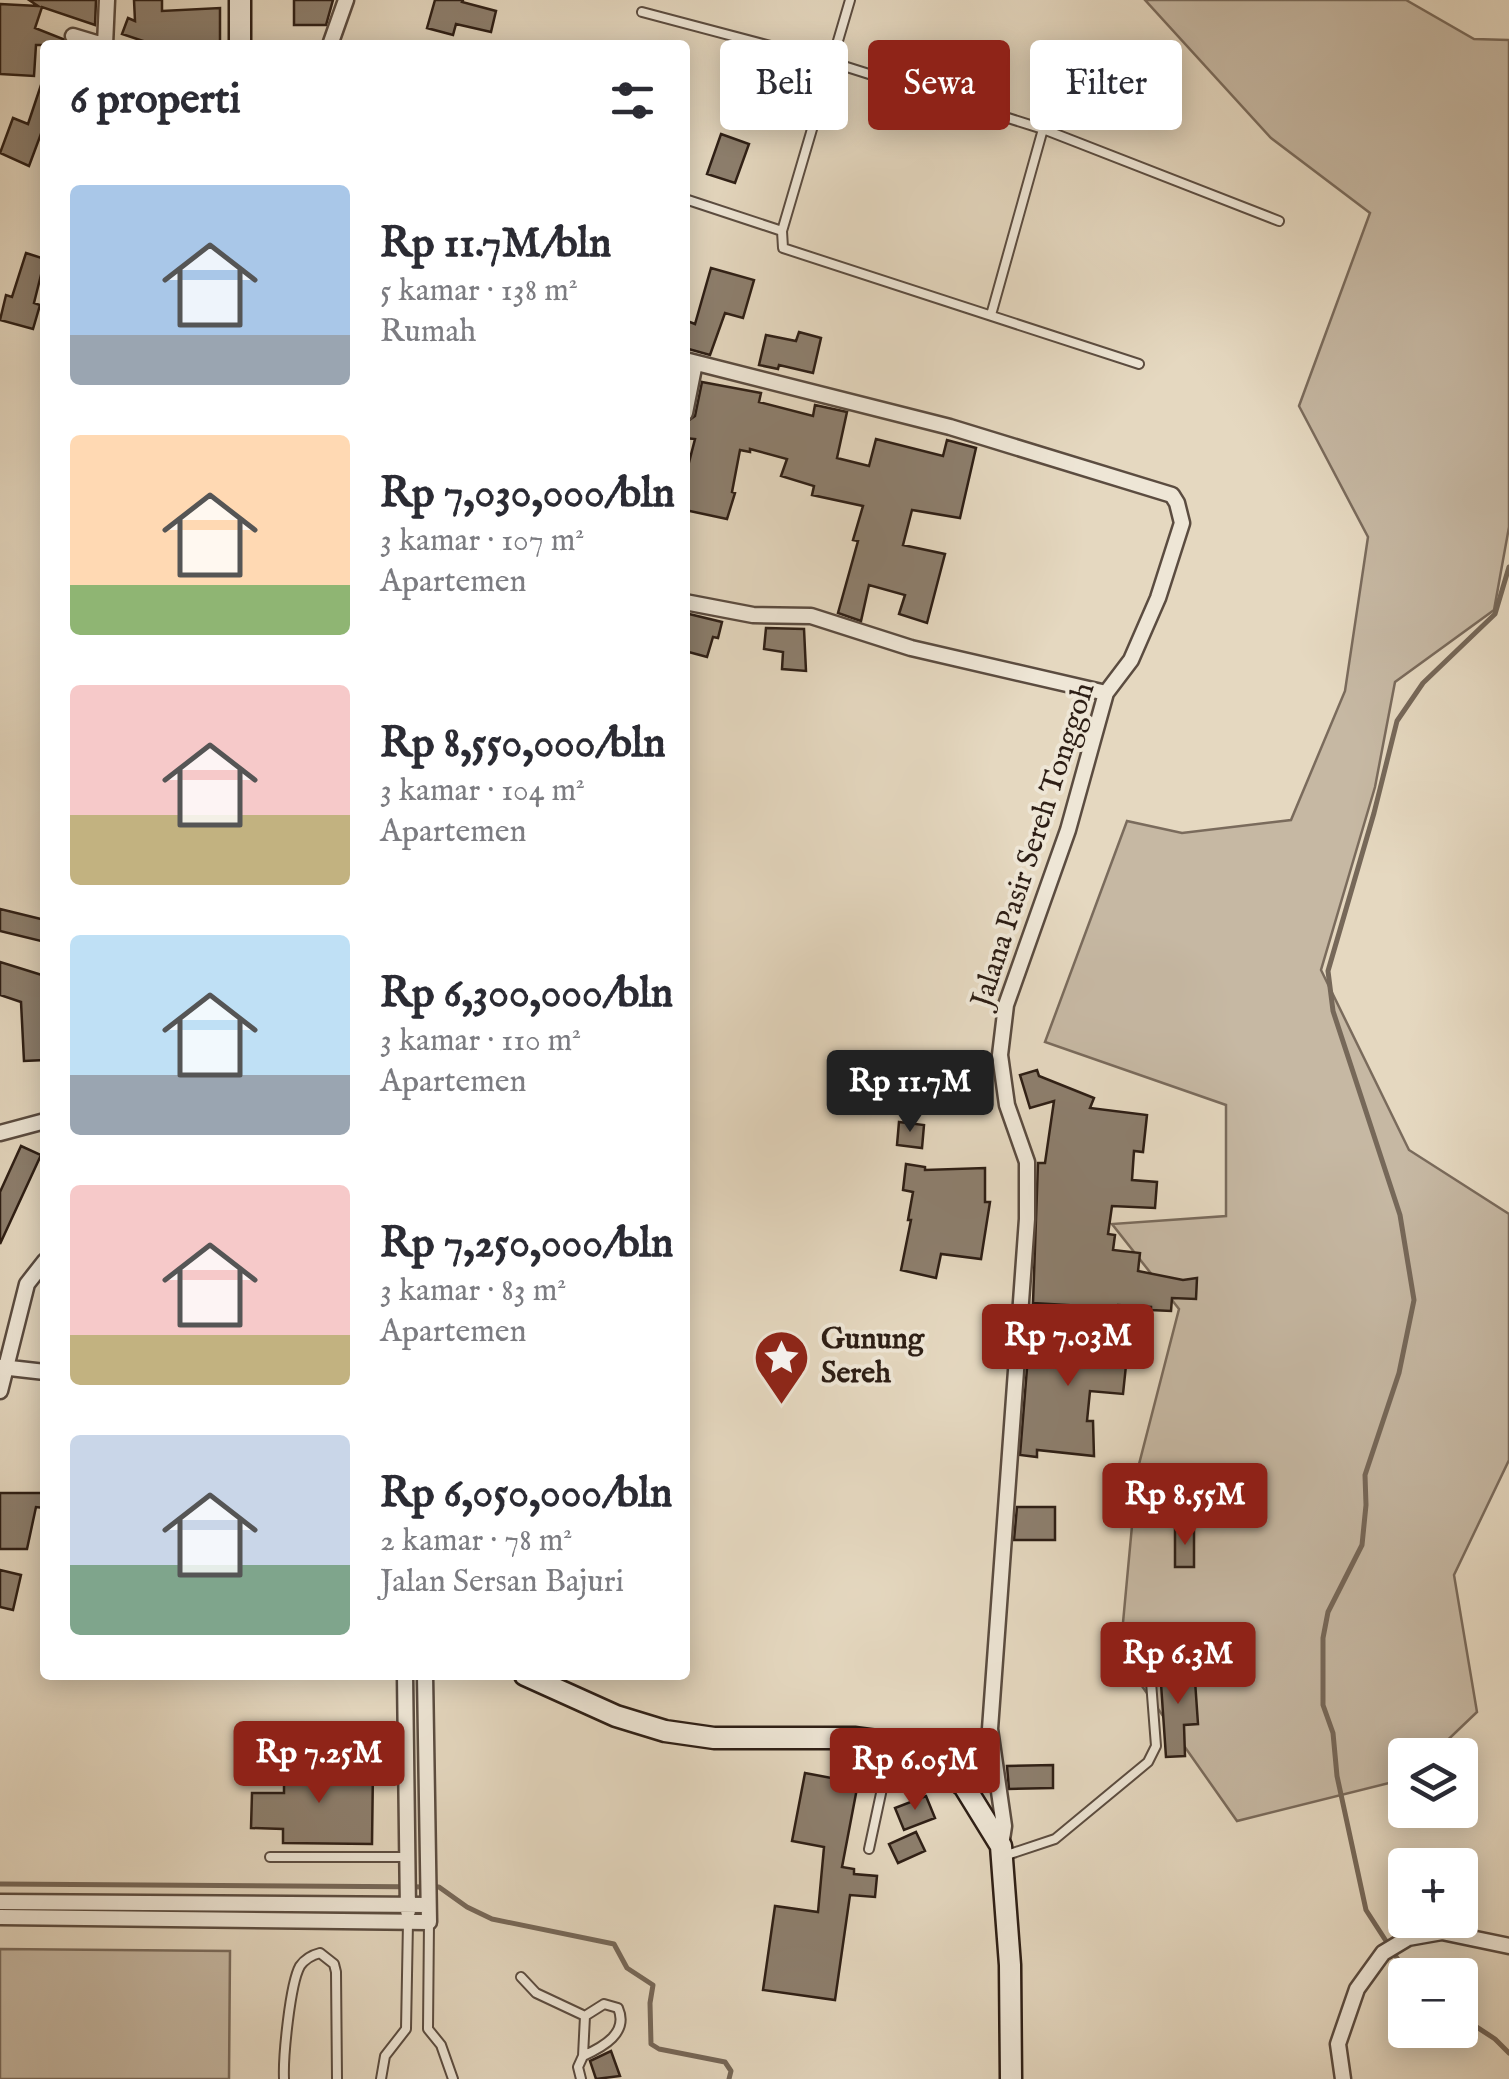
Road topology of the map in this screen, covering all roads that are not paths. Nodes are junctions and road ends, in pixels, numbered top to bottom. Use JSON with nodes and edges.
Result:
{"nodes":[{"id":1,"x":107,"y":0,"type":"edge"},
{"id":2,"x":240,"y":0,"type":"edge"},
{"id":3,"x":346,"y":0,"type":"edge"},
{"id":4,"x":850,"y":0,"type":"edge"},
{"id":5,"x":642,"y":12,"type":"dead end"},
{"id":6,"x":73,"y":36,"type":"dead end"},
{"id":7,"x":87,"y":40,"type":"edge"},
{"id":8,"x":104,"y":40,"type":"edge"},
{"id":9,"x":240,"y":40,"type":"edge"},
{"id":10,"x":332,"y":40,"type":"edge"},
{"id":11,"x":747,"y":40,"type":"edge"},
{"id":12,"x":837,"y":40,"type":"edge"},
{"id":13,"x":848,"y":68,"type":"edge"},
{"id":14,"x":1030,"y":125,"type":"edge"},
{"id":15,"x":811,"y":130,"type":"edge"},
{"id":16,"x":1043,"y":130,"type":"edge"},
{"id":17,"x":1046,"y":130,"type":"edge"},
{"id":18,"x":690,"y":201,"type":"edge"},
{"id":19,"x":1279,"y":222,"type":"dead end"},
{"id":20,"x":782,"y":231,"type":"junction"},
{"id":21,"x":991,"y":314,"type":"junction"},
{"id":22,"x":690,"y":361,"type":"edge"},
{"id":23,"x":1138,"y":364,"type":"dead end"},
{"id":24,"x":690,"y":603,"type":"edge"},
{"id":25,"x":1106,"y":692,"type":"junction"},
{"id":26,"x":40,"y":1122,"type":"edge"},
{"id":27,"x":0,"y":1133,"type":"edge"},
{"id":28,"x":40,"y":1268,"type":"edge"},
{"id":29,"x":4,"y":1368,"type":"edge"},
{"id":30,"x":40,"y":1372,"type":"edge"},
{"id":31,"x":0,"y":1391,"type":"edge"},
{"id":32,"x":1150,"y":1669,"type":"dead end"},
{"id":33,"x":405,"y":1680,"type":"edge"},
{"id":34,"x":425,"y":1680,"type":"edge"},
{"id":35,"x":536,"y":1680,"type":"edge"},
{"id":36,"x":892,"y":1743,"type":"junction"},
{"id":37,"x":869,"y":1849,"type":"dead end"},
{"id":38,"x":1001,"y":1851,"type":"junction"},
{"id":39,"x":270,"y":1857,"type":"dead end"},
{"id":40,"x":408,"y":1857,"type":"junction"},
{"id":41,"x":0,"y":1902,"type":"edge"},
{"id":42,"x":428,"y":1905,"type":"junction"},
{"id":43,"x":408,"y":1913,"type":"junction"},
{"id":44,"x":0,"y":1918,"type":"edge"},
{"id":45,"x":429,"y":1922,"type":"junction"},
{"id":46,"x":1509,"y":1946,"type":"edge"},
{"id":47,"x":521,"y":1977,"type":"dead end"},
{"id":48,"x":585,"y":2016,"type":"junction"},
{"id":49,"x":406,"y":2029,"type":"junction"},
{"id":50,"x":428,"y":2029,"type":"junction"},
{"id":51,"x":583,"y":2056,"type":"junction"},
{"id":52,"x":284,"y":2079,"type":"edge"},
{"id":53,"x":338,"y":2079,"type":"edge"},
{"id":54,"x":380,"y":2079,"type":"edge"},
{"id":55,"x":453,"y":2079,"type":"edge"},
{"id":56,"x":581,"y":2079,"type":"edge"},
{"id":57,"x":1011,"y":2079,"type":"edge"},
{"id":58,"x":1344,"y":2079,"type":"edge"}],
"edges":[{"from":1,"to":8,"type":"street"},
{"from":2,"to":9,"type":"main road"},
{"from":3,"to":10,"type":"street"},
{"from":4,"to":12,"type":"lane"},
{"from":5,"to":11,"type":"lane"},
{"from":6,"to":7,"type":"street"},
{"from":13,"to":14,"type":"lane"},
{"from":15,"to":20,"type":"lane"},
{"from":16,"to":21,"type":"lane"},
{"from":17,"to":19,"type":"lane"},
{"from":18,"to":20,"type":"lane"},
{"from":20,"to":21,"type":"lane"},
{"from":21,"to":23,"type":"lane"},
{"from":22,"to":25,"type":"street","name":"Jalana Pasir Sereh Tonggoh"},
{"from":24,"to":25,"type":"street"},
{"from":25,"to":38,"type":"street","name":"Jalana Pasir Sereh Tonggoh"},
{"from":26,"to":27,"type":"street"},
{"from":28,"to":29,"type":"street"},
{"from":29,"to":30,"type":"street"},
{"from":29,"to":31,"type":"street"},
{"from":32,"to":38,"type":"lane"},
{"from":33,"to":40,"type":"street"},
{"from":34,"to":42,"type":"street"},
{"from":35,"to":36,"type":"main road"},
{"from":36,"to":37,"type":"lane"},
{"from":36,"to":38,"type":"main road"},
{"from":38,"to":57,"type":"main road"},
{"from":39,"to":40,"type":"lane"},
{"from":40,"to":43,"type":"street"},
{"from":41,"to":43,"type":"street"},
{"from":42,"to":43,"type":"street"},
{"from":42,"to":45,"type":"street"},
{"from":43,"to":44,"type":"street"},
{"from":43,"to":45,"type":"street"},
{"from":43,"to":49,"type":"lane"},
{"from":45,"to":50,"type":"lane"},
{"from":46,"to":58,"type":"street"},
{"from":47,"to":48,"type":"lane"},
{"from":48,"to":51,"type":"lane"},
{"from":48,"to":51,"type":"lane"},
{"from":49,"to":50,"type":"lane"},
{"from":49,"to":54,"type":"lane"},
{"from":50,"to":55,"type":"lane"},
{"from":51,"to":56,"type":"lane"},
{"from":52,"to":53,"type":"lane"}]}
